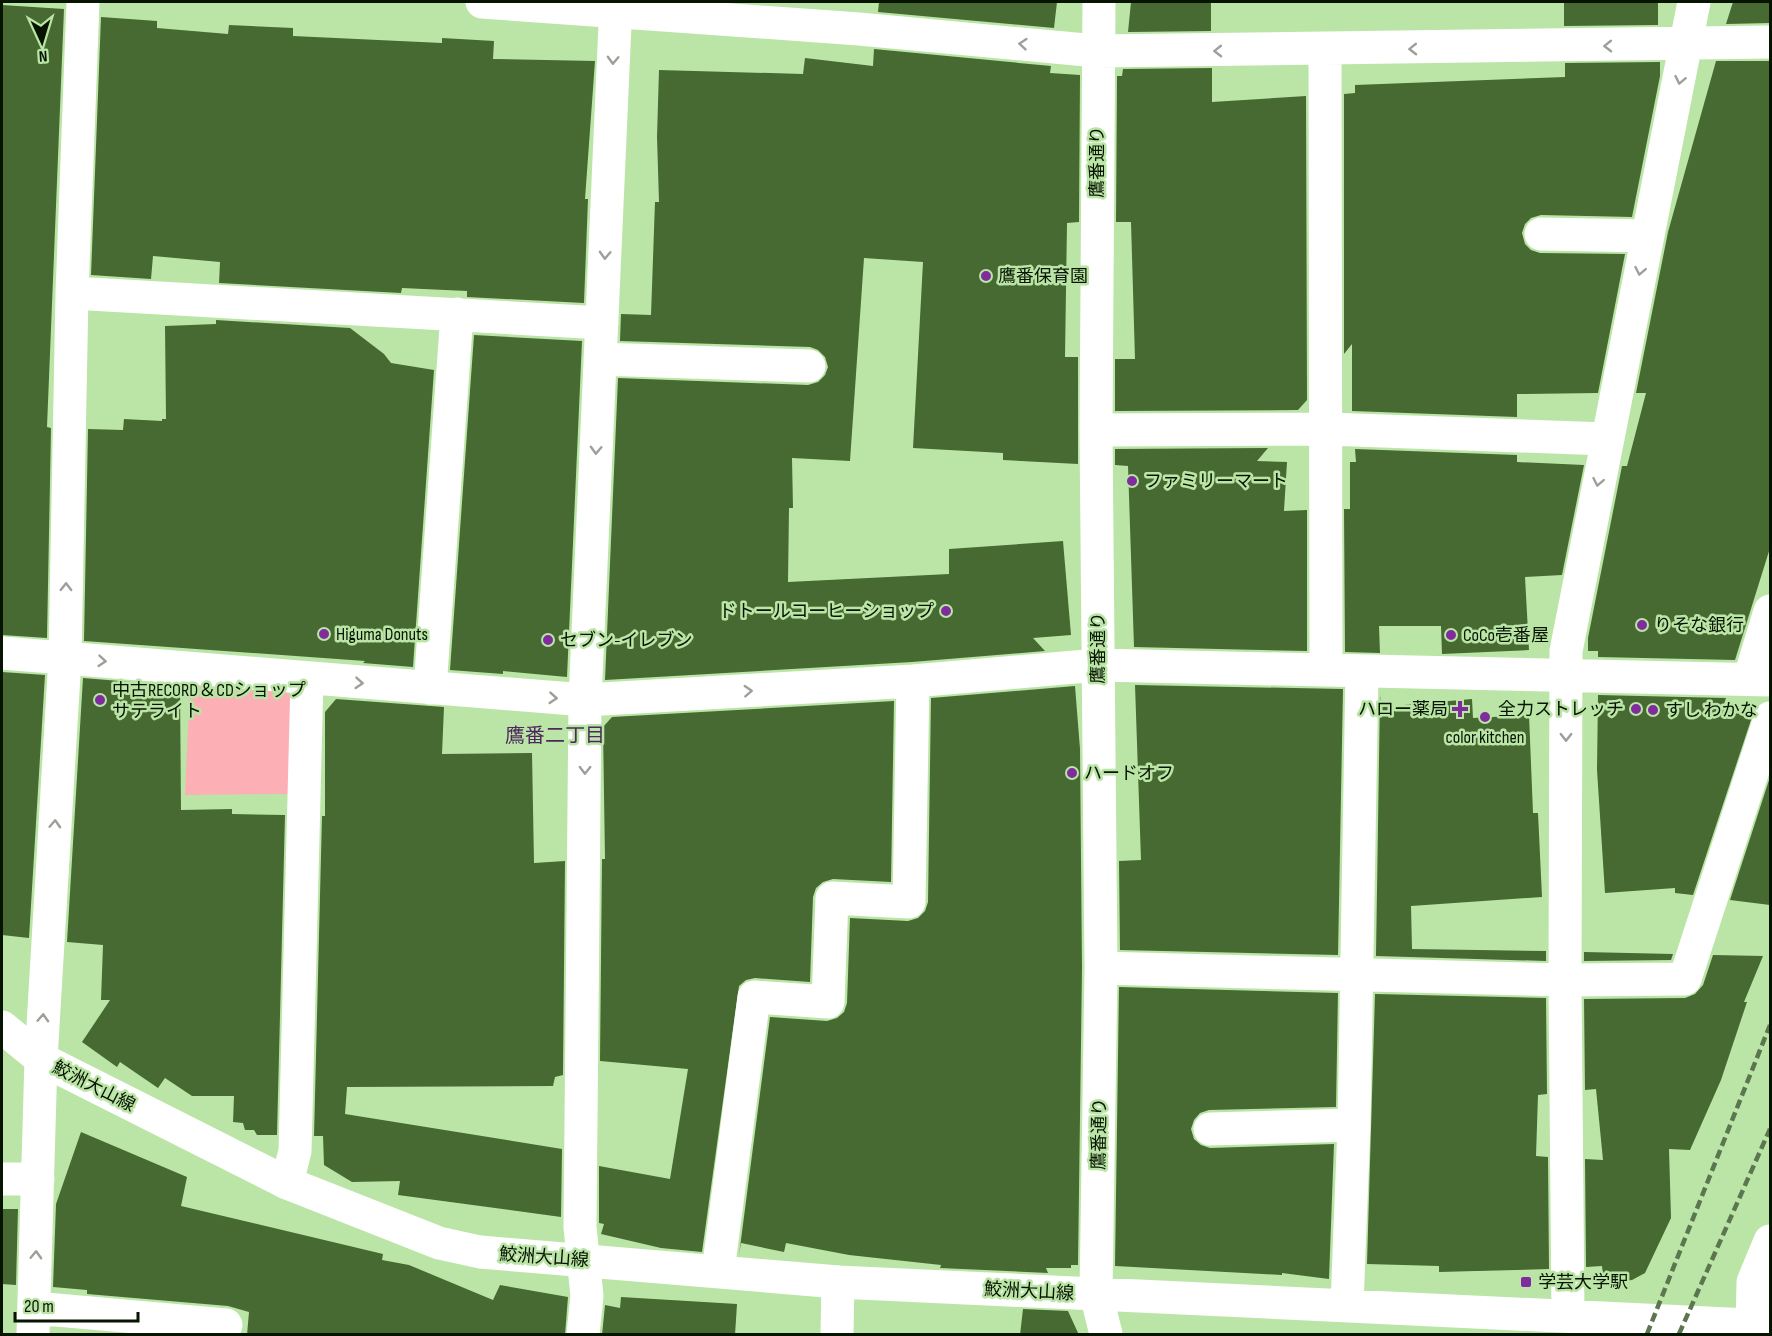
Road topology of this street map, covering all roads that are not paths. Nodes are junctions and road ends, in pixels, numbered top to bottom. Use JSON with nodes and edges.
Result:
{"nodes":[{"id":1,"x":83,"y":2,"type":"edge"},
{"id":2,"x":482,"y":2,"type":"edge"},
{"id":3,"x":1099,"y":2,"type":"edge"},
{"id":4,"x":1694,"y":2,"type":"edge"},
{"id":5,"x":616,"y":6,"type":"edge"},
{"id":6,"x":860,"y":15,"type":"edge"},
{"id":7,"x":1770,"y":42,"type":"edge"},
{"id":8,"x":1687,"y":45,"type":"junction"},
{"id":9,"x":1325,"y":50,"type":"junction"},
{"id":10,"x":1097,"y":51,"type":"junction"},
{"id":11,"x":1541,"y":234,"type":"dead end"},
{"id":12,"x":1647,"y":236,"type":"junction"},
{"id":13,"x":72,"y":293,"type":"junction"},
{"id":14,"x":457,"y":314,"type":"junction"},
{"id":15,"x":602,"y":323,"type":"junction"},
{"id":16,"x":600,"y":358,"type":"junction"},
{"id":17,"x":809,"y":366,"type":"dead end"},
{"id":18,"x":1328,"y":429,"type":"junction"},
{"id":19,"x":1096,"y":430,"type":"junction"},
{"id":20,"x":1606,"y":439,"type":"junction"},
{"id":21,"x":1770,"y":611,"type":"edge"},
{"id":22,"x":2,"y":653,"type":"edge"},
{"id":23,"x":65,"y":658,"type":"junction"},
{"id":24,"x":1098,"y":665,"type":"junction"},
{"id":25,"x":1326,"y":670,"type":"junction"},
{"id":26,"x":1362,"y":671,"type":"junction"},
{"id":27,"x":1566,"y":675,"type":"junction"},
{"id":28,"x":1760,"y":678,"type":"edge"},
{"id":29,"x":307,"y":679,"type":"junction"},
{"id":30,"x":913,"y":681,"type":"junction"},
{"id":31,"x":430,"y":688,"type":"junction"},
{"id":32,"x":585,"y":700,"type":"junction"},
{"id":33,"x":1770,"y":718,"type":"edge"},
{"id":34,"x":1101,"y":968,"type":"junction"},
{"id":35,"x":1355,"y":975,"type":"junction"},
{"id":36,"x":1565,"y":980,"type":"junction"},
{"id":37,"x":2,"y":1028,"type":"edge"},
{"id":38,"x":41,"y":1059,"type":"junction"},
{"id":39,"x":1354,"y":1125,"type":"junction"},
{"id":40,"x":1210,"y":1129,"type":"dead end"},
{"id":41,"x":2,"y":1179,"type":"edge"},
{"id":42,"x":38,"y":1179,"type":"junction"},
{"id":43,"x":287,"y":1183,"type":"junction"},
{"id":44,"x":1770,"y":1241,"type":"edge"},
{"id":45,"x":581,"y":1260,"type":"junction"},
{"id":46,"x":718,"y":1271,"type":"junction"},
{"id":47,"x":838,"y":1282,"type":"junction"},
{"id":48,"x":1096,"y":1294,"type":"junction"},
{"id":49,"x":1347,"y":1305,"type":"junction"},
{"id":50,"x":1568,"y":1316,"type":"junction"},
{"id":51,"x":33,"y":1321,"type":"edge"},
{"id":52,"x":226,"y":1325,"type":"dead end"},
{"id":53,"x":1761,"y":1325,"type":"edge"},
{"id":54,"x":1701,"y":1329,"type":"edge"},
{"id":55,"x":583,"y":1335,"type":"edge"},
{"id":56,"x":837,"y":1335,"type":"edge"},
{"id":57,"x":1106,"y":1335,"type":"edge"}],
"edges":[{"from":1,"to":13,"type":"street"},
{"from":2,"to":5,"type":"street"},
{"from":3,"to":10,"type":"street","name":"鷹番通り"},
{"from":4,"to":8,"type":"street"},
{"from":5,"to":6,"type":"street"},
{"from":5,"to":15,"type":"street","one_way":true},
{"from":10,"to":6,"type":"street","one_way":true},
{"from":7,"to":8,"type":"street"},
{"from":8,"to":9,"type":"street","one_way":true},
{"from":8,"to":12,"type":"street","one_way":true},
{"from":9,"to":10,"type":"street","one_way":true},
{"from":9,"to":18,"type":"street"},
{"from":10,"to":19,"type":"street","name":"鷹番通り"},
{"from":11,"to":12,"type":"street"},
{"from":12,"to":20,"type":"street","one_way":true},
{"from":13,"to":14,"type":"street"},
{"from":23,"to":13,"type":"street","one_way":true},
{"from":14,"to":15,"type":"street"},
{"from":14,"to":31,"type":"street"},
{"from":15,"to":16,"type":"street"},
{"from":16,"to":17,"type":"street"},
{"from":16,"to":32,"type":"street","one_way":true},
{"from":18,"to":19,"type":"street"},
{"from":18,"to":20,"type":"street"},
{"from":18,"to":25,"type":"street"},
{"from":19,"to":24,"type":"street","name":"鷹番通り"},
{"from":20,"to":27,"type":"street","one_way":true},
{"from":21,"to":28,"type":"street"},
{"from":22,"to":23,"type":"street"},
{"from":23,"to":29,"type":"street","one_way":true},
{"from":38,"to":23,"type":"street","one_way":true},
{"from":24,"to":25,"type":"street"},
{"from":24,"to":30,"type":"street"},
{"from":24,"to":34,"type":"street","name":"鷹番通り"},
{"from":25,"to":26,"type":"street"},
{"from":26,"to":27,"type":"street"},
{"from":26,"to":35,"type":"street"},
{"from":27,"to":28,"type":"street"},
{"from":27,"to":36,"type":"street","one_way":true},
{"from":29,"to":31,"type":"street","one_way":true},
{"from":29,"to":43,"type":"street"},
{"from":32,"to":30,"type":"street","one_way":true},
{"from":30,"to":46,"type":"street"},
{"from":31,"to":32,"type":"street","one_way":true},
{"from":32,"to":45,"type":"street","one_way":true},
{"from":33,"to":36,"type":"street"},
{"from":34,"to":35,"type":"street"},
{"from":34,"to":48,"type":"street","name":"鷹番通り"},
{"from":35,"to":36,"type":"street"},
{"from":35,"to":39,"type":"street"},
{"from":36,"to":50,"type":"street"},
{"from":37,"to":38,"type":"street","name":"鮫洲大山線"},
{"from":38,"to":42,"type":"street"},
{"from":38,"to":43,"type":"street","name":"鮫洲大山線"},
{"from":39,"to":40,"type":"street"},
{"from":39,"to":49,"type":"street"},
{"from":41,"to":42,"type":"street"},
{"from":51,"to":42,"type":"street","one_way":true},
{"from":43,"to":45,"type":"street","name":"鮫洲大山線"},
{"from":44,"to":53,"type":"street"},
{"from":45,"to":46,"type":"street","name":"鮫洲大山線"},
{"from":45,"to":55,"type":"street"},
{"from":46,"to":47,"type":"street","name":"鮫洲大山線"},
{"from":47,"to":48,"type":"street","name":"鮫洲大山線"},
{"from":47,"to":56,"type":"street"},
{"from":48,"to":49,"type":"street"},
{"from":48,"to":57,"type":"street","name":"鮫洲大山線"},
{"from":49,"to":50,"type":"street"},
{"from":50,"to":54,"type":"street"},
{"from":51,"to":52,"type":"street"},
{"from":53,"to":54,"type":"street"}]}
